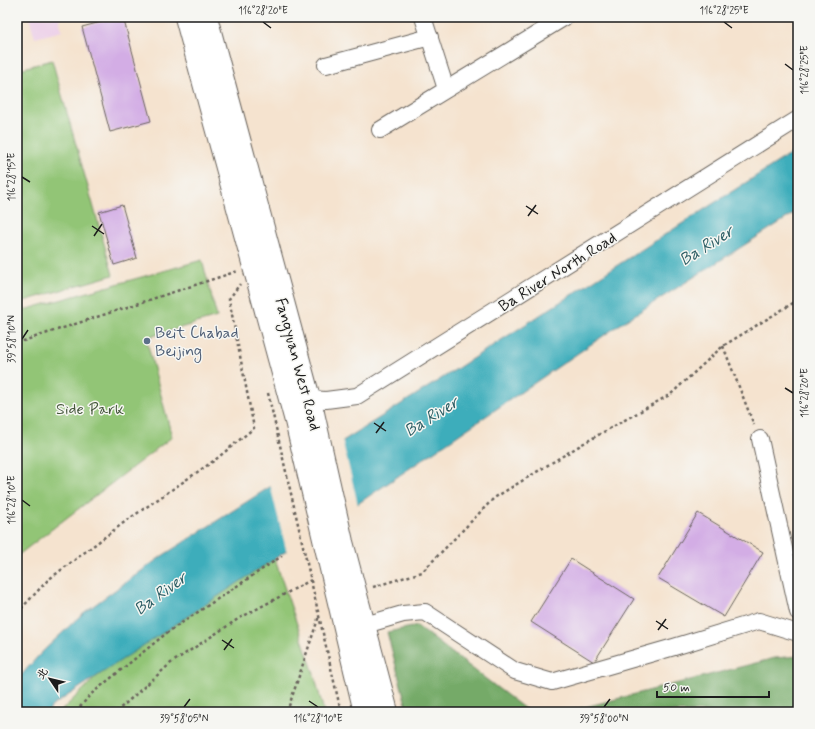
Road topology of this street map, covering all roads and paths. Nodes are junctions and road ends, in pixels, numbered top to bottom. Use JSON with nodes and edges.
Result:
{"nodes":[{"id":1,"x":186,"y":17,"type":"edge"},
{"id":2,"x":206,"y":17,"type":"edge"},
{"id":3,"x":423,"y":17,"type":"edge"},
{"id":4,"x":565,"y":17,"type":"edge"},
{"id":5,"x":430,"y":37,"type":"junction"},
{"id":6,"x":326,"y":65,"type":"dead end"},
{"id":7,"x":446,"y":89,"type":"junction"},
{"id":8,"x":798,"y":119,"type":"edge"},
{"id":9,"x":380,"y":130,"type":"dead end"},
{"id":10,"x":254,"y":267,"type":"junction"},
{"id":11,"x":798,"y":300,"type":"edge"},
{"id":12,"x":17,"y":343,"type":"edge"},
{"id":13,"x":722,"y":346,"type":"junction"},
{"id":14,"x":306,"y":411,"type":"junction"},
{"id":15,"x":760,"y":439,"type":"joint"},
{"id":16,"x":289,"y":483,"type":"dead end"},
{"id":17,"x":334,"y":547,"type":"junction"},
{"id":18,"x":282,"y":556,"type":"dead end"},
{"id":19,"x":311,"y":580,"type":"junction"},
{"id":20,"x":355,"y":592,"type":"junction"},
{"id":21,"x":798,"y":612,"type":"edge"},
{"id":22,"x":17,"y":613,"type":"edge"},
{"id":23,"x":319,"y":616,"type":"junction"},
{"id":24,"x":365,"y":625,"type":"junction"},
{"id":25,"x":798,"y":633,"type":"edge"},
{"id":26,"x":76,"y":712,"type":"edge"},
{"id":27,"x":116,"y":712,"type":"edge"},
{"id":28,"x":287,"y":712,"type":"edge"},
{"id":29,"x":341,"y":712,"type":"edge"},
{"id":30,"x":365,"y":712,"type":"edge"},
{"id":31,"x":387,"y":712,"type":"edge"}],
"edges":[{"from":1,"to":10,"type":"main road","name":"Fangyuan West Road"},
{"from":2,"to":14,"type":"main road","name":"Fangyuan West Road"},
{"from":3,"to":5,"type":"street"},
{"from":4,"to":7,"type":"street"},
{"from":5,"to":6,"type":"street"},
{"from":5,"to":7,"type":"street"},
{"from":7,"to":9,"type":"street"},
{"from":8,"to":14,"type":"street","name":"Ba River North Road"},
{"from":10,"to":12,"type":"path"},
{"from":10,"to":14,"type":"main road","name":"Fangyuan West Road"},
{"from":10,"to":22,"type":"path"},
{"from":11,"to":13,"type":"path"},
{"from":13,"to":15,"type":"path"},
{"from":13,"to":20,"type":"path"},
{"from":14,"to":17,"type":"main road","name":"Fangyuan West Road"},
{"from":15,"to":21,"type":"street"},
{"from":16,"to":19,"type":"path"},
{"from":17,"to":20,"type":"main road","name":"Fangyuan West Road"},
{"from":17,"to":30,"type":"main road","name":"Fangyuan West Road"},
{"from":18,"to":26,"type":"path"},
{"from":19,"to":23,"type":"path"},
{"from":19,"to":27,"type":"path"},
{"from":20,"to":24,"type":"main road","name":"Fangyuan West Road"},
{"from":23,"to":28,"type":"path"},
{"from":23,"to":29,"type":"path"},
{"from":24,"to":25,"type":"street"},
{"from":24,"to":31,"type":"main road","name":"Fangyuan West Road"}]}
